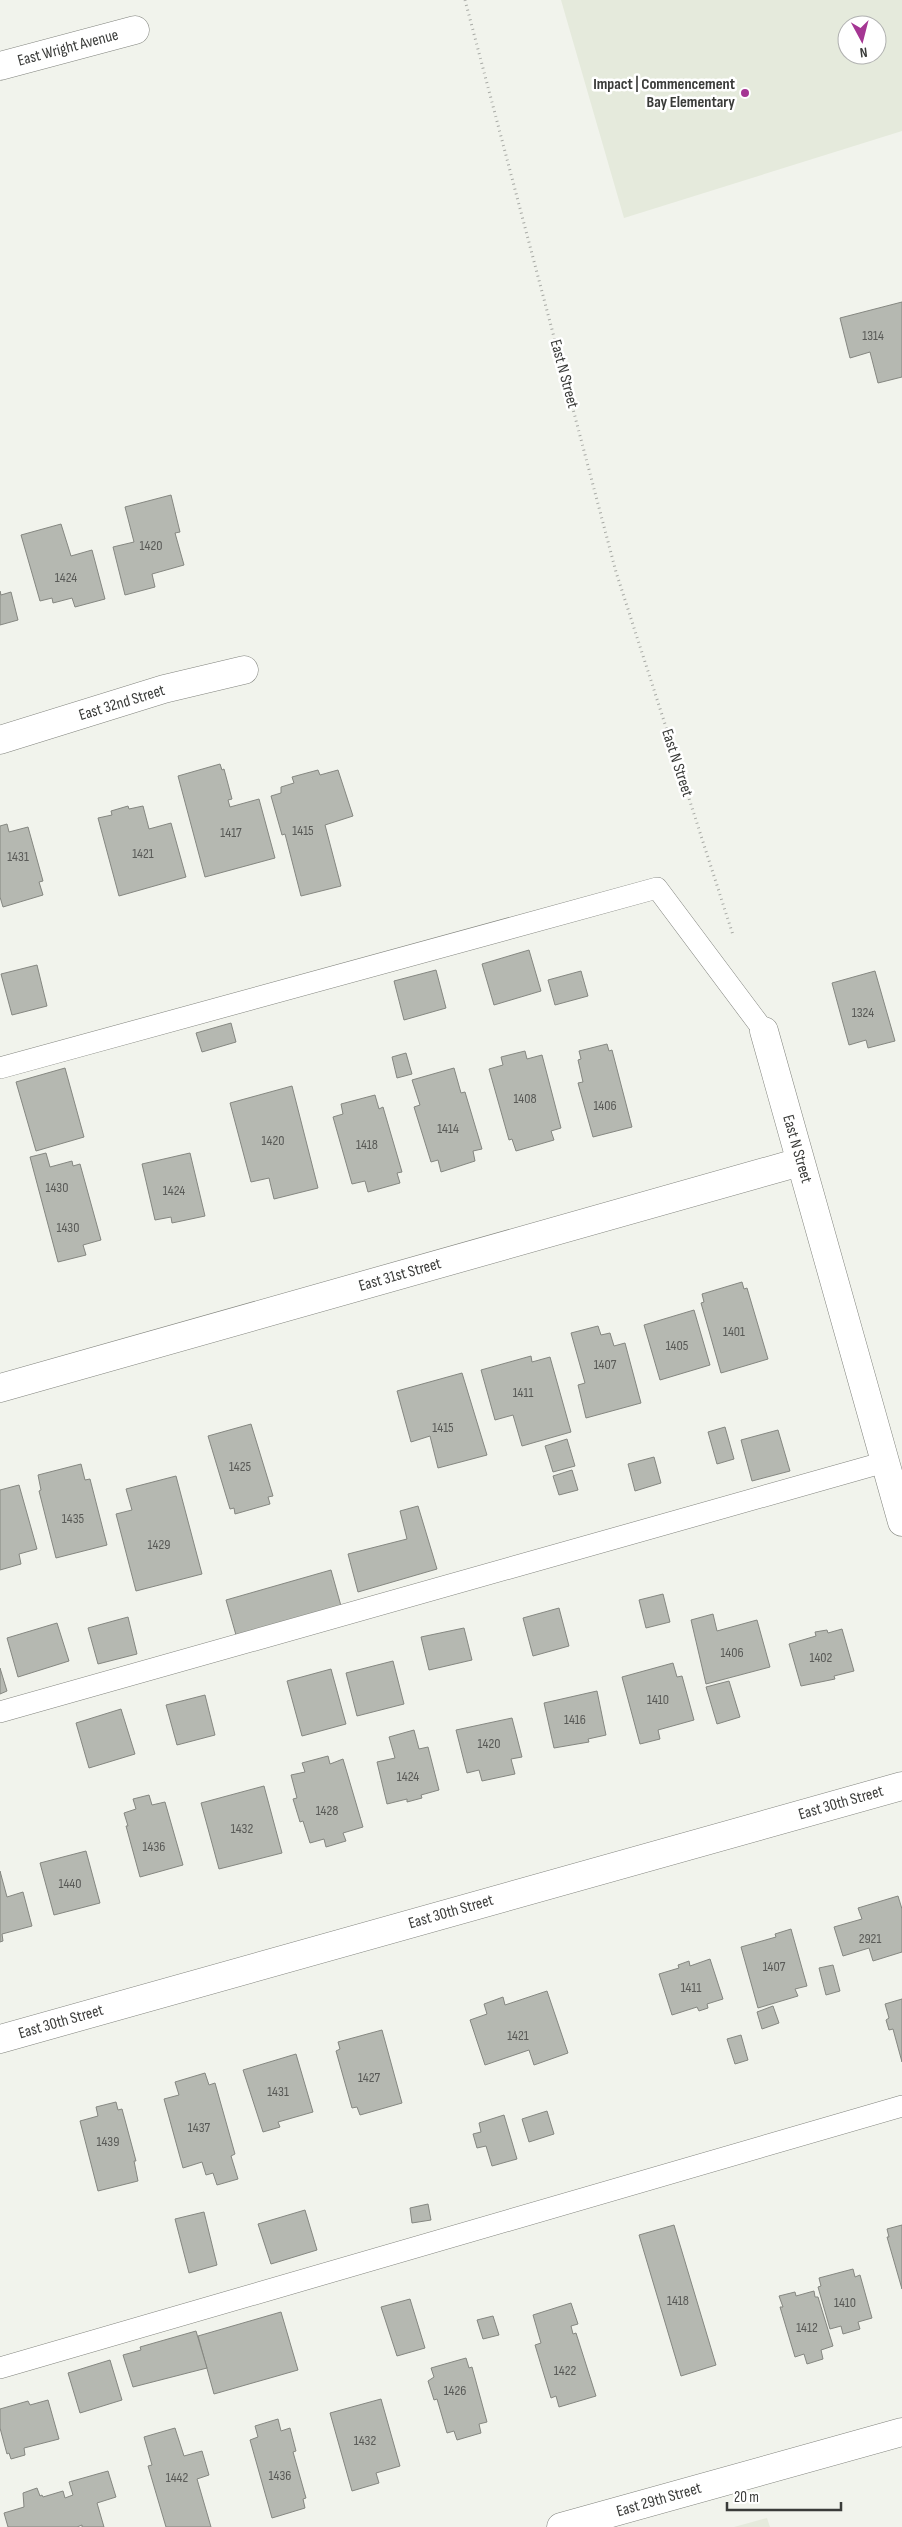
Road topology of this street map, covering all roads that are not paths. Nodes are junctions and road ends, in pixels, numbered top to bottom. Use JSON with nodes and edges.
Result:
{"nodes":[{"id":1,"x":135,"y":30,"type":"dead end"},
{"id":2,"x":0,"y":66,"type":"edge"},
{"id":3,"x":244,"y":670,"type":"dead end"},
{"id":4,"x":0,"y":740,"type":"edge"},
{"id":5,"x":764,"y":1031,"type":"joint"},
{"id":6,"x":0,"y":1068,"type":"edge"},
{"id":7,"x":800,"y":1162,"type":"junction"},
{"id":8,"x":0,"y":1388,"type":"edge"},
{"id":9,"x":885,"y":1462,"type":"junction"},
{"id":10,"x":902,"y":1522,"type":"edge"},
{"id":11,"x":0,"y":1712,"type":"edge"},
{"id":12,"x":902,"y":1786,"type":"edge"},
{"id":13,"x":0,"y":2039,"type":"edge"},
{"id":14,"x":902,"y":2106,"type":"edge"},
{"id":15,"x":0,"y":2368,"type":"edge"},
{"id":16,"x":902,"y":2432,"type":"edge"},
{"id":17,"x":561,"y":2527,"type":"edge"}],
"edges":[{"from":1,"to":2,"type":"street","name":"East Wright Avenue"},
{"from":3,"to":4,"type":"street","name":"East 32nd Street"},
{"from":5,"to":6,"type":"lane"},
{"from":5,"to":7,"type":"street","name":"East N Street"},
{"from":7,"to":8,"type":"street","name":"East 31st Street"},
{"from":7,"to":9,"type":"street","name":"East N Street"},
{"from":9,"to":10,"type":"street","name":"East N Street"},
{"from":9,"to":11,"type":"lane"},
{"from":12,"to":13,"type":"street","name":"East 30th Street"},
{"from":14,"to":15,"type":"lane"},
{"from":16,"to":17,"type":"street","name":"East 29th Street"}]}
